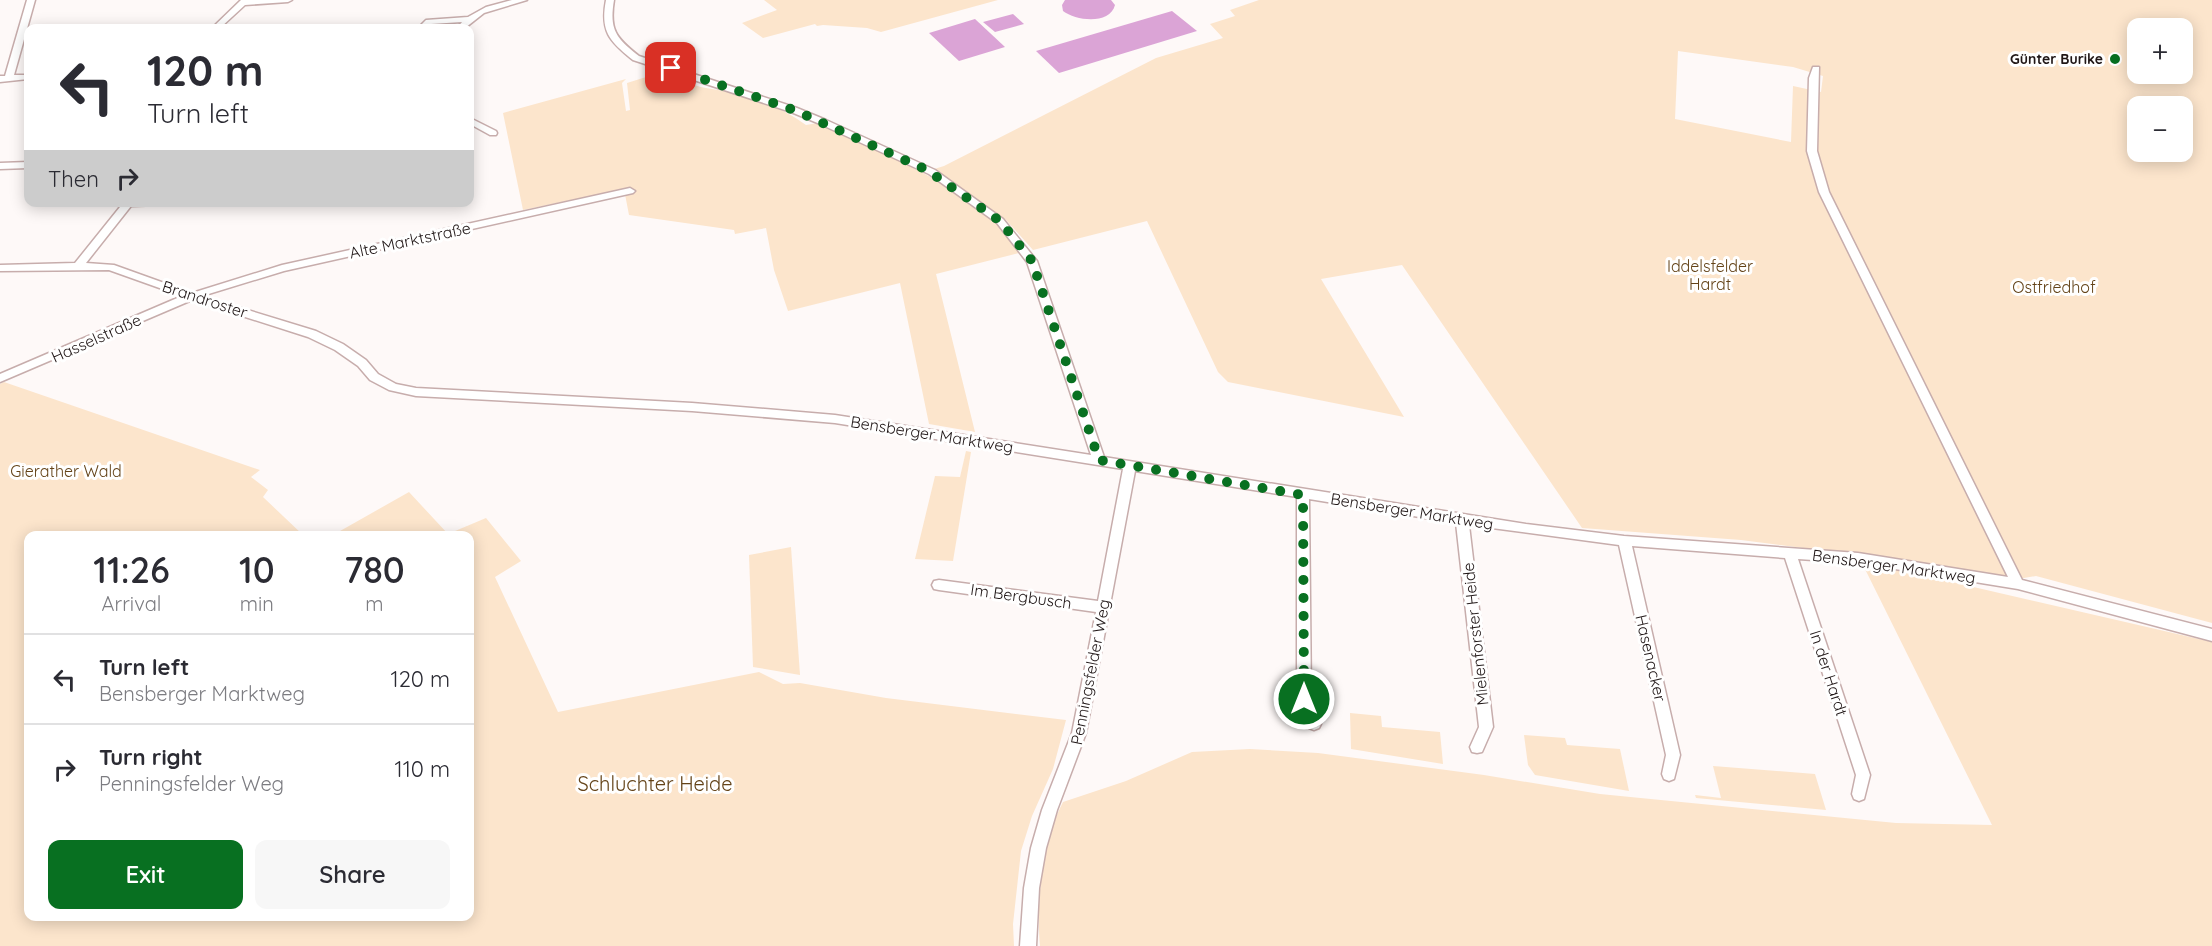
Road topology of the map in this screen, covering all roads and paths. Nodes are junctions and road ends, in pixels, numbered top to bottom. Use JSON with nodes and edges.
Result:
{"nodes":[{"id":1,"x":31,"y":0,"type":"edge"},
{"id":2,"x":288,"y":0,"type":"edge"},
{"id":3,"x":523,"y":0,"type":"edge"},
{"id":4,"x":610,"y":0,"type":"edge"},
{"id":5,"x":244,"y":1,"type":"edge"},
{"id":6,"x":432,"y":11,"type":"dead end"},
{"id":7,"x":469,"y":19,"type":"junction"},
{"id":8,"x":429,"y":22,"type":"junction"},
{"id":9,"x":220,"y":24,"type":"edge"},
{"id":10,"x":427,"y":24,"type":"edge"},
{"id":11,"x":465,"y":24,"type":"edge"},
{"id":12,"x":1816,"y":69,"type":"dead end"},
{"id":13,"x":24,"y":77,"type":"edge"},
{"id":14,"x":5,"y":79,"type":"edge"},
{"id":15,"x":474,"y":123,"type":"edge"},
{"id":16,"x":493,"y":133,"type":"dead end"},
{"id":17,"x":24,"y":165,"type":"edge"},
{"id":18,"x":0,"y":166,"type":"edge"},
{"id":19,"x":630,"y":191,"type":"dead end"},
{"id":20,"x":125,"y":207,"type":"edge"},
{"id":21,"x":78,"y":266,"type":"junction"},
{"id":22,"x":0,"y":268,"type":"edge"},
{"id":23,"x":192,"y":296,"type":"junction"},
{"id":24,"x":0,"y":378,"type":"edge"},
{"id":25,"x":393,"y":387,"type":"joint"},
{"id":26,"x":1099,"y":460,"type":"junction"},
{"id":27,"x":1130,"y":466,"type":"junction"},
{"id":28,"x":1303,"y":495,"type":"junction"},
{"id":29,"x":1462,"y":519,"type":"junction"},
{"id":30,"x":1624,"y":541,"type":"junction"},
{"id":31,"x":1789,"y":552,"type":"junction"},
{"id":32,"x":939,"y":585,"type":"dead end"},
{"id":33,"x":2018,"y":585,"type":"junction"},
{"id":34,"x":1102,"y":607,"type":"junction"},
{"id":35,"x":2212,"y":635,"type":"edge"},
{"id":36,"x":1314,"y":724,"type":"dead end"},
{"id":37,"x":1477,"y":747,"type":"dead end"},
{"id":38,"x":1668,"y":774,"type":"dead end"},
{"id":39,"x":1859,"y":794,"type":"dead end"},
{"id":40,"x":1028,"y":946,"type":"edge"}],
"edges":[{"from":1,"to":14,"type":"street"},
{"from":2,"to":5,"type":"street"},
{"from":3,"to":7,"type":"street"},
{"from":4,"to":26,"type":"street"},
{"from":5,"to":9,"type":"street"},
{"from":6,"to":8,"type":"street"},
{"from":7,"to":8,"type":"street"},
{"from":7,"to":11,"type":"street"},
{"from":8,"to":10,"type":"street"},
{"from":12,"to":33,"type":"street"},
{"from":13,"to":14,"type":"street"},
{"from":15,"to":16,"type":"street"},
{"from":17,"to":18,"type":"street"},
{"from":19,"to":23,"type":"street","name":"Alte Marktstraße"},
{"from":20,"to":21,"type":"street"},
{"from":21,"to":22,"type":"street","name":"Brandroster"},
{"from":21,"to":23,"type":"street","name":"Brandroster"},
{"from":23,"to":24,"type":"street","name":"Hasselstraße"},
{"from":23,"to":25,"type":"street","name":"Brandroster"},
{"from":25,"to":26,"type":"street","name":"Bensberger Marktweg"},
{"from":26,"to":27,"type":"street","name":"Bensberger Marktweg"},
{"from":27,"to":28,"type":"street","name":"Bensberger Marktweg"},
{"from":27,"to":34,"type":"street","name":"Penningsfelder Weg"},
{"from":28,"to":29,"type":"street","name":"Bensberger Marktweg"},
{"from":28,"to":36,"type":"street"},
{"from":29,"to":30,"type":"street","name":"Bensberger Marktweg"},
{"from":29,"to":37,"type":"street","name":"Mielenforster Heide"},
{"from":30,"to":31,"type":"street","name":"Bensberger Marktweg"},
{"from":30,"to":38,"type":"street","name":"Hasenacker"},
{"from":31,"to":33,"type":"street","name":"Bensberger Marktweg"},
{"from":31,"to":39,"type":"street","name":"In der Hardt"},
{"from":32,"to":34,"type":"street","name":"Im Bergbusch"},
{"from":33,"to":35,"type":"street","name":"Bensberger Marktweg"},
{"from":34,"to":40,"type":"street","name":"Penningsfelder Weg"}]}
